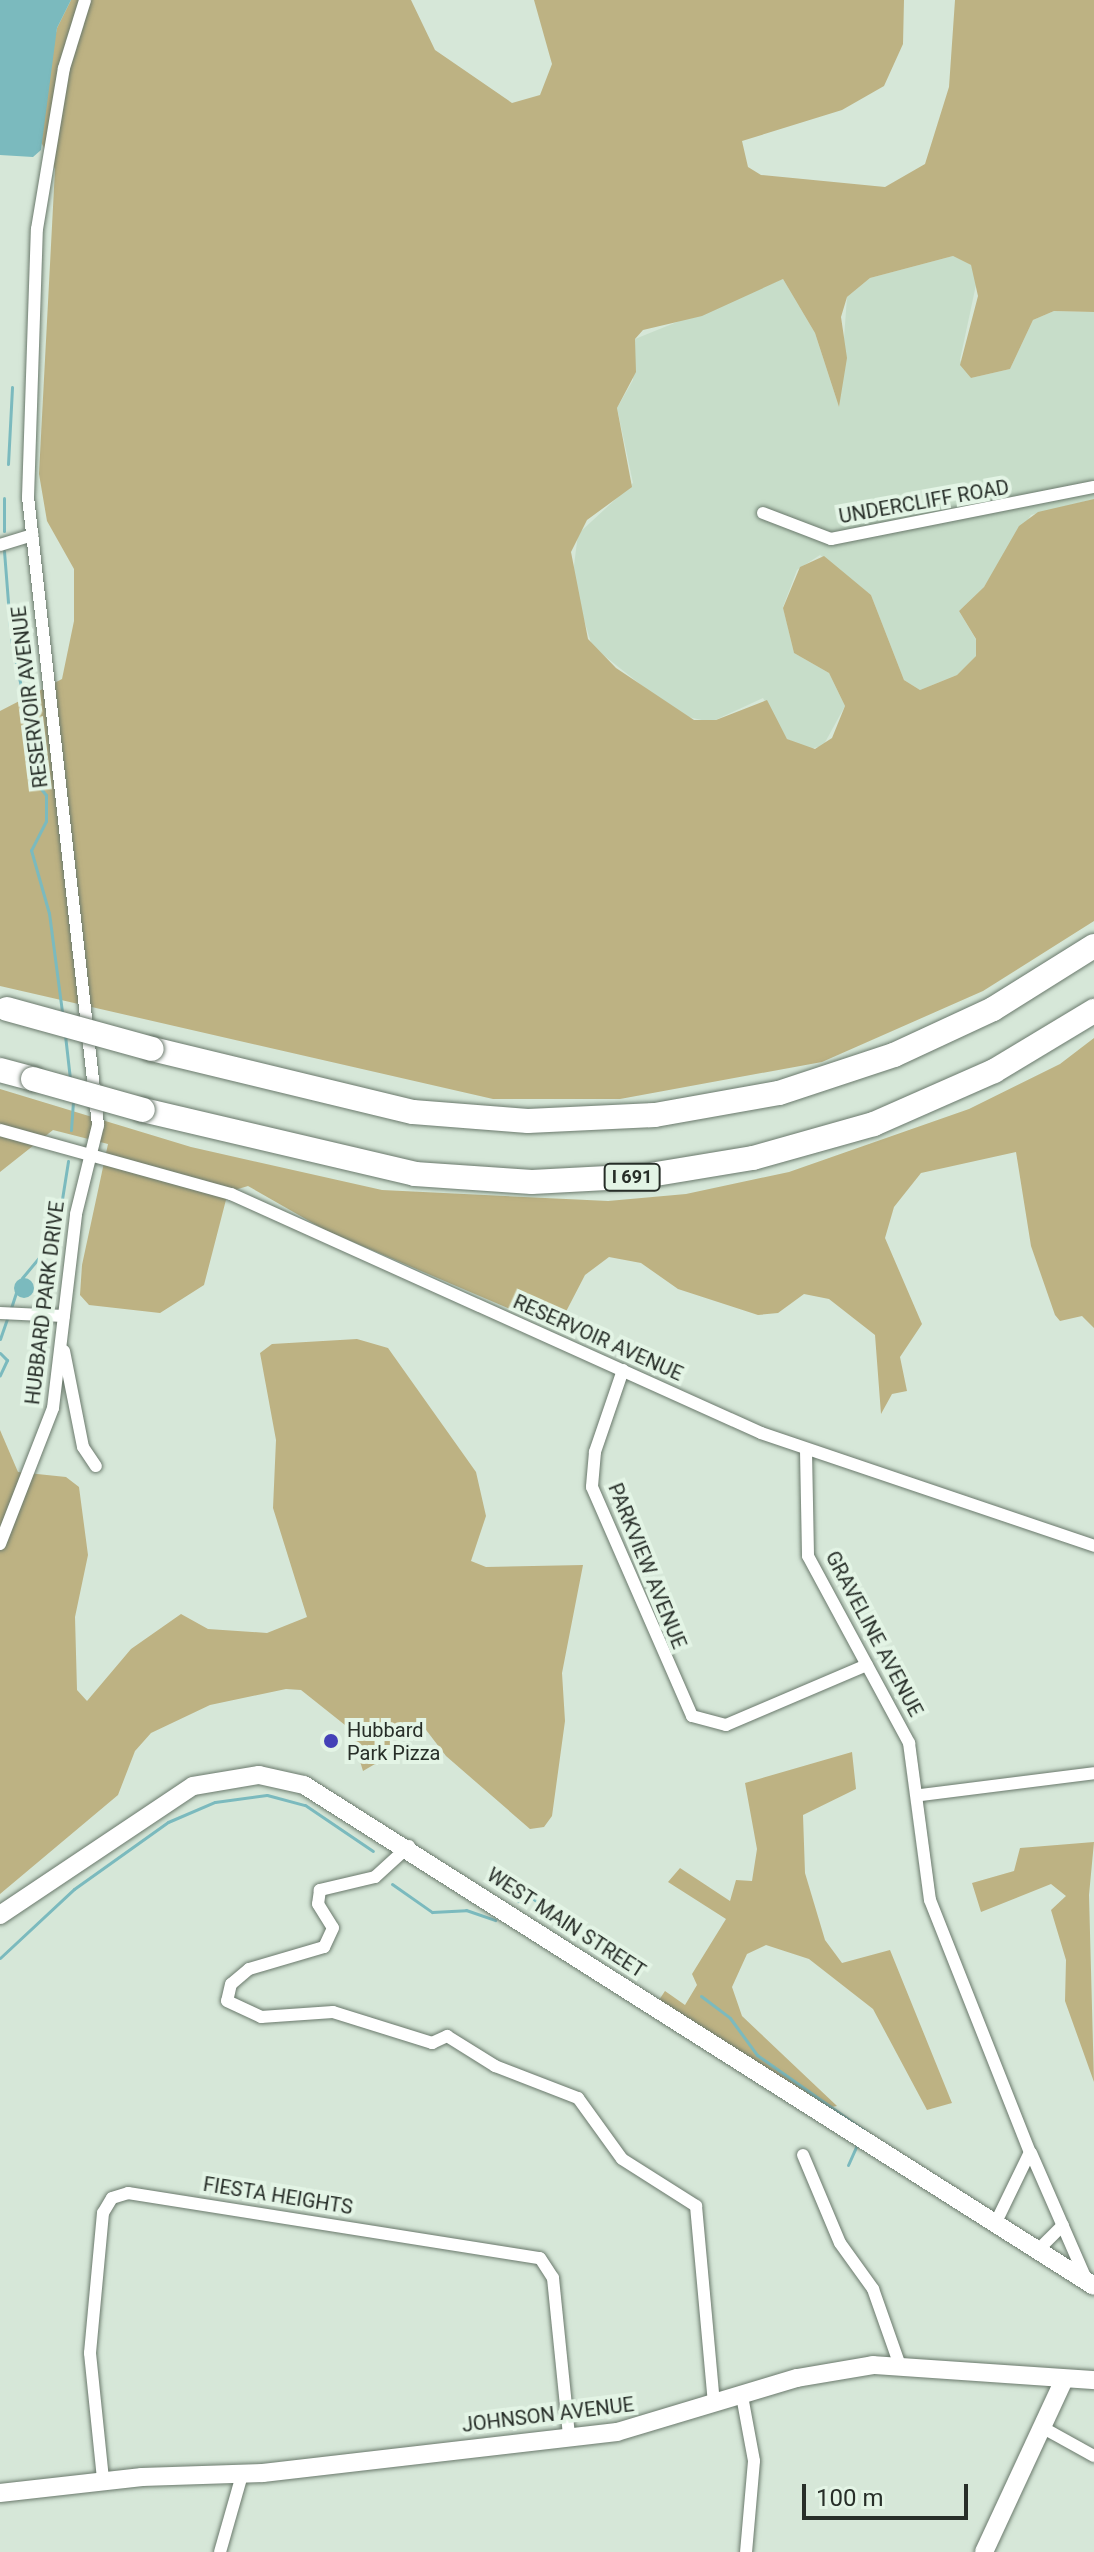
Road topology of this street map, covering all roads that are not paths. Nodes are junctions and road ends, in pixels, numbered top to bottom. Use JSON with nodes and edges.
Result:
{"nodes":[{"id":1,"x":85,"y":0,"type":"edge"},
{"id":2,"x":1094,"y":487,"type":"edge"},
{"id":3,"x":763,"y":513,"type":"dead end"},
{"id":4,"x":32,"y":535,"type":"junction"},
{"id":5,"x":0,"y":545,"type":"edge"},
{"id":6,"x":1094,"y":946,"type":"edge"},
{"id":7,"x":3,"y":1008,"type":"edge"},
{"id":8,"x":1094,"y":1011,"type":"edge"},
{"id":9,"x":0,"y":1070,"type":"edge"},
{"id":10,"x":0,"y":1130,"type":"edge"},
{"id":11,"x":92,"y":1154,"type":"junction"},
{"id":12,"x":0,"y":1313,"type":"edge"},
{"id":13,"x":64,"y":1316,"type":"junction"},
{"id":14,"x":62,"y":1344,"type":"junction"},
{"id":15,"x":623,"y":1370,"type":"junction"},
{"id":16,"x":806,"y":1451,"type":"junction"},
{"id":17,"x":96,"y":1466,"type":"dead end"},
{"id":18,"x":0,"y":1544,"type":"edge"},
{"id":19,"x":1094,"y":1546,"type":"edge"},
{"id":20,"x":867,"y":1665,"type":"junction"},
{"id":21,"x":1094,"y":1773,"type":"edge"},
{"id":22,"x":921,"y":1795,"type":"junction"},
{"id":23,"x":409,"y":1846,"type":"junction"},
{"id":24,"x":0,"y":1915,"type":"edge"},
{"id":25,"x":1030,"y":2152,"type":"junction"},
{"id":26,"x":803,"y":2155,"type":"dead end"},
{"id":27,"x":1063,"y":2225,"type":"junction"},
{"id":28,"x":994,"y":2226,"type":"junction"},
{"id":29,"x":1036,"y":2252,"type":"junction"},
{"id":30,"x":1091,"y":2284,"type":"edge"},
{"id":31,"x":899,"y":2363,"type":"junction"},
{"id":32,"x":1064,"y":2380,"type":"junction"},
{"id":33,"x":1094,"y":2380,"type":"edge"},
{"id":34,"x":742,"y":2396,"type":"junction"},
{"id":35,"x":714,"y":2405,"type":"junction"},
{"id":36,"x":1045,"y":2429,"type":"junction"},
{"id":37,"x":569,"y":2436,"type":"junction"},
{"id":38,"x":1094,"y":2456,"type":"edge"},
{"id":39,"x":242,"y":2475,"type":"junction"},
{"id":40,"x":103,"y":2479,"type":"junction"},
{"id":41,"x":0,"y":2493,"type":"edge"},
{"id":42,"x":220,"y":2552,"type":"edge"},
{"id":43,"x":746,"y":2552,"type":"edge"},
{"id":44,"x":984,"y":2552,"type":"edge"}],
"edges":[{"from":1,"to":4,"type":"street","name":"RESERVOIR AVENUE"},
{"from":2,"to":3,"type":"street","name":"UNDERCLIFF ROAD"},
{"from":4,"to":5,"type":"street"},
{"from":4,"to":11,"type":"street","name":"RESERVOIR AVENUE"},
{"from":6,"to":7,"type":"highway","bridge":true},
{"from":8,"to":9,"type":"highway","number":"I 691","bridge":true},
{"from":10,"to":11,"type":"street","name":"RESERVOIR AVENUE"},
{"from":11,"to":13,"type":"street","name":"HUBBARD PARK DRIVE"},
{"from":11,"to":15,"type":"street","name":"RESERVOIR AVENUE"},
{"from":12,"to":13,"type":"street"},
{"from":13,"to":14,"type":"street","name":"HUBBARD PARK DRIVE"},
{"from":14,"to":17,"type":"street"},
{"from":14,"to":18,"type":"street","name":"HUBBARD PARK DRIVE"},
{"from":15,"to":16,"type":"street","name":"RESERVOIR AVENUE"},
{"from":15,"to":20,"type":"street","name":"PARKVIEW AVENUE"},
{"from":16,"to":19,"type":"street","name":"RESERVOIR AVENUE"},
{"from":16,"to":20,"type":"street","name":"GRAVELINE AVENUE"},
{"from":20,"to":22,"type":"street","name":"GRAVELINE AVENUE"},
{"from":21,"to":22,"type":"street"},
{"from":22,"to":25,"type":"street","name":"GRAVELINE AVENUE"},
{"from":23,"to":24,"type":"street","name":"WEST MAIN STREET"},
{"from":23,"to":28,"type":"street","name":"WEST MAIN STREET"},
{"from":23,"to":35,"type":"street"},
{"from":25,"to":27,"type":"street","name":"GRAVELINE AVENUE"},
{"from":25,"to":28,"type":"street"},
{"from":26,"to":31,"type":"street"},
{"from":27,"to":29,"type":"street"},
{"from":27,"to":30,"type":"street","name":"GRAVELINE AVENUE"},
{"from":28,"to":29,"type":"street","name":"WEST MAIN STREET"},
{"from":29,"to":30,"type":"street","name":"WEST MAIN STREET"},
{"from":31,"to":32,"type":"street","name":"JOHNSON AVENUE"},
{"from":31,"to":34,"type":"street","name":"JOHNSON AVENUE"},
{"from":32,"to":33,"type":"street","name":"JOHNSON AVENUE"},
{"from":32,"to":36,"type":"street"},
{"from":34,"to":35,"type":"street","name":"JOHNSON AVENUE"},
{"from":34,"to":43,"type":"street"},
{"from":35,"to":37,"type":"street","name":"JOHNSON AVENUE"},
{"from":36,"to":38,"type":"street"},
{"from":36,"to":44,"type":"street"},
{"from":37,"to":39,"type":"street","name":"JOHNSON AVENUE"},
{"from":37,"to":40,"type":"street","name":"FIESTA HEIGHTS"},
{"from":39,"to":40,"type":"street","name":"JOHNSON AVENUE"},
{"from":39,"to":42,"type":"street"},
{"from":40,"to":41,"type":"street","name":"JOHNSON AVENUE"}]}
